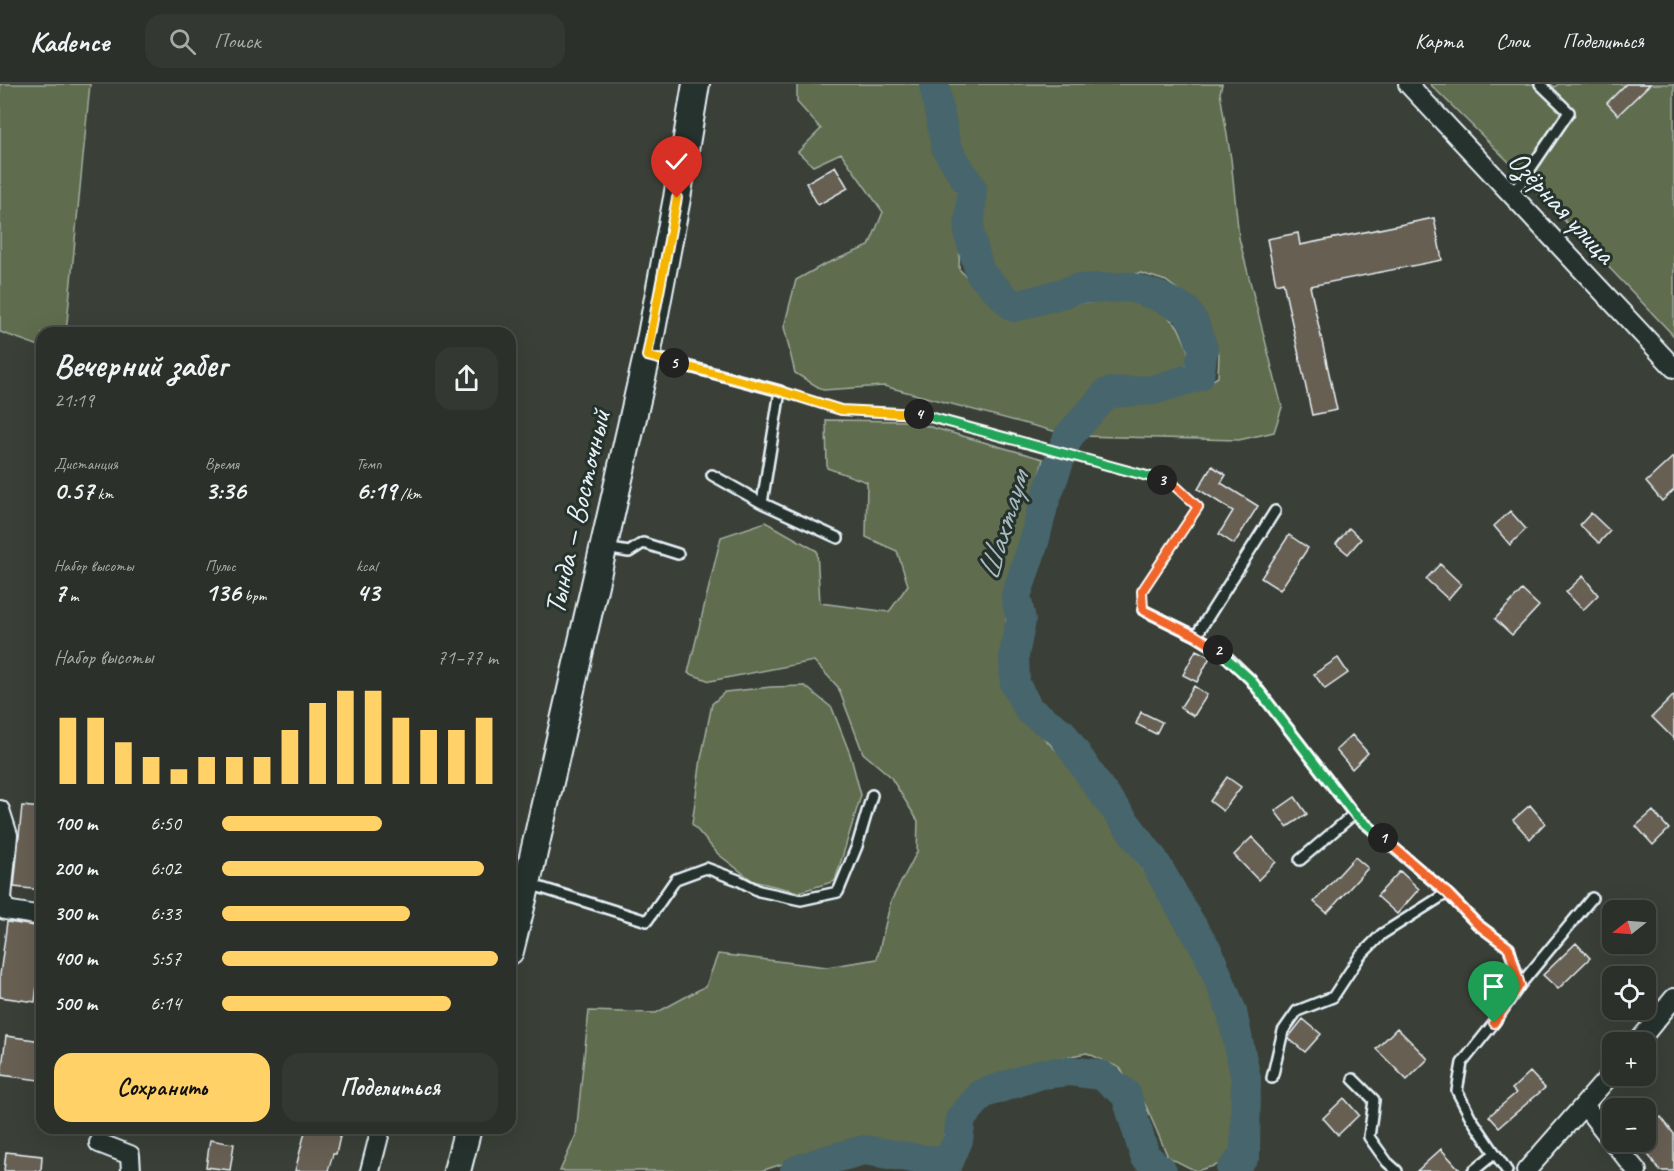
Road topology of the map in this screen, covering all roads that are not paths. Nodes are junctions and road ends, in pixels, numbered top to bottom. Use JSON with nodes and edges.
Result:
{"nodes":[{"id":1,"x":696,"y":84,"type":"edge"},
{"id":2,"x":1408,"y":84,"type":"edge"},
{"id":3,"x":1540,"y":84,"type":"edge"},
{"id":4,"x":1510,"y":193,"type":"junction"},
{"id":5,"x":647,"y":356,"type":"junction"},
{"id":6,"x":1674,"y":368,"type":"edge"},
{"id":7,"x":712,"y":475,"type":"dead end"},
{"id":8,"x":762,"y":503,"type":"junction"},
{"id":9,"x":1275,"y":511,"type":"dead end"},
{"id":10,"x":838,"y":538,"type":"dead end"},
{"id":11,"x":603,"y":548,"type":"junction"},
{"id":12,"x":678,"y":554,"type":"dead end"},
{"id":13,"x":1143,"y":610,"type":"road end"},
{"id":14,"x":1196,"y":636,"type":"junction"},
{"id":15,"x":872,"y":795,"type":"dead end"},
{"id":16,"x":0,"y":810,"type":"edge"},
{"id":17,"x":1354,"y":814,"type":"junction"},
{"id":18,"x":1300,"y":860,"type":"dead end"},
{"id":19,"x":527,"y":883,"type":"junction"},
{"id":20,"x":1447,"y":893,"type":"junction"},
{"id":21,"x":1592,"y":898,"type":"dead end"},
{"id":22,"x":36,"y":916,"type":"edge"},
{"id":23,"x":2,"y":919,"type":"edge"},
{"id":24,"x":516,"y":927,"type":"edge"},
{"id":25,"x":1520,"y":985,"type":"junction"},
{"id":26,"x":1674,"y":998,"type":"edge"},
{"id":27,"x":1646,"y":1032,"type":"edge"},
{"id":28,"x":1272,"y":1078,"type":"dead end"},
{"id":29,"x":1353,"y":1079,"type":"dead end"},
{"id":30,"x":1602,"y":1084,"type":"edge"},
{"id":31,"x":1584,"y":1105,"type":"junction"},
{"id":32,"x":1602,"y":1127,"type":"edge"},
{"id":33,"x":379,"y":1134,"type":"edge"},
{"id":34,"x":466,"y":1134,"type":"edge"},
{"id":35,"x":99,"y":1143,"type":"dead end"},
{"id":36,"x":1622,"y":1152,"type":"edge"},
{"id":37,"x":1495,"y":1153,"type":"junction"},
{"id":38,"x":131,"y":1171,"type":"edge"},
{"id":39,"x":370,"y":1171,"type":"edge"},
{"id":40,"x":457,"y":1171,"type":"edge"},
{"id":41,"x":1397,"y":1171,"type":"edge"},
{"id":42,"x":1473,"y":1171,"type":"edge"},
{"id":43,"x":1507,"y":1171,"type":"edge"},
{"id":44,"x":1526,"y":1171,"type":"edge"},
{"id":45,"x":1637,"y":1171,"type":"edge"}],
"edges":[{"from":1,"to":5,"type":"street","name":"Тында — Восточный"},
{"from":2,"to":4,"type":"street","name":"Озёрная улица"},
{"from":3,"to":4,"type":"lane"},
{"from":4,"to":6,"type":"street","name":"Озёрная улица"},
{"from":5,"to":8,"type":"lane"},
{"from":5,"to":11,"type":"street","name":"Тында — Восточный"},
{"from":7,"to":8,"type":"lane"},
{"from":8,"to":10,"type":"lane"},
{"from":9,"to":14,"type":"lane"},
{"from":11,"to":12,"type":"lane"},
{"from":11,"to":19,"type":"street","name":"Тында — Восточный"},
{"from":13,"to":14,"type":"lane"},
{"from":14,"to":17,"type":"lane"},
{"from":15,"to":19,"type":"lane"},
{"from":16,"to":23,"type":"street"},
{"from":17,"to":18,"type":"lane"},
{"from":17,"to":20,"type":"lane"},
{"from":19,"to":24,"type":"street","name":"Тында — Восточный"},
{"from":20,"to":25,"type":"lane"},
{"from":20,"to":28,"type":"lane"},
{"from":21,"to":25,"type":"lane"},
{"from":22,"to":23,"type":"street"},
{"from":25,"to":37,"type":"lane"},
{"from":26,"to":27,"type":"street"},
{"from":29,"to":41,"type":"lane"},
{"from":30,"to":31,"type":"street"},
{"from":31,"to":32,"type":"street"},
{"from":31,"to":44,"type":"street"},
{"from":33,"to":39,"type":"street"},
{"from":34,"to":40,"type":"street"},
{"from":35,"to":38,"type":"street"},
{"from":36,"to":45,"type":"street"},
{"from":37,"to":42,"type":"lane"},
{"from":37,"to":43,"type":"lane"}]}
